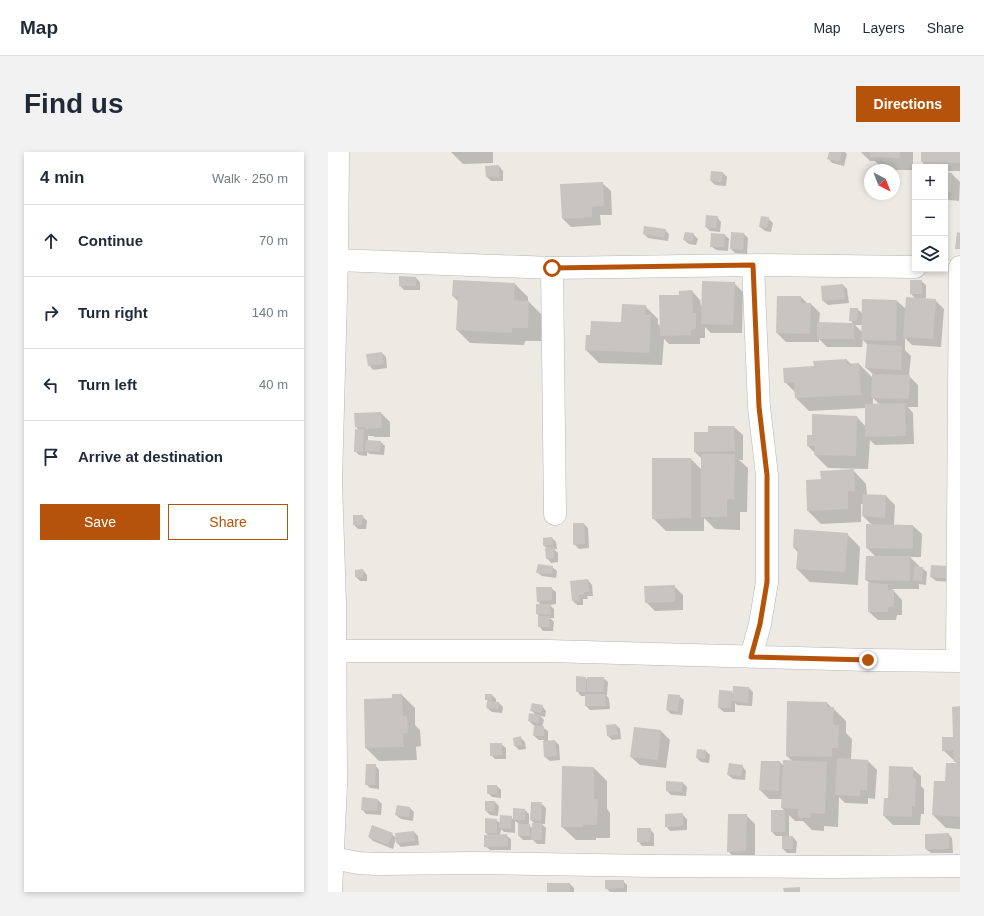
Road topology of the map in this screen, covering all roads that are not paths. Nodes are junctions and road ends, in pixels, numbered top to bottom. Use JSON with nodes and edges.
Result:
{"nodes":[{"id":1,"x":338,"y":152,"type":"edge"},
{"id":2,"x":337,"y":260,"type":"junction"},
{"id":3,"x":753,"y":265,"type":"junction"},
{"id":4,"x":912,"y":267,"type":"edge"},
{"id":5,"x":948,"y":267,"type":"edge"},
{"id":6,"x":960,"y":267,"type":"edge"},
{"id":7,"x":552,"y":268,"type":"junction"},
{"id":8,"x":555,"y":514,"type":"dead end"},
{"id":9,"x":335,"y":651,"type":"junction"},
{"id":10,"x":751,"y":657,"type":"junction"},
{"id":11,"x":959,"y":661,"type":"edge"},
{"id":12,"x":330,"y":857,"type":"edge"},
{"id":13,"x":960,"y":866,"type":"edge"},
{"id":14,"x":332,"y":892,"type":"edge"}],
"edges":[{"from":1,"to":2,"type":"street"},
{"from":2,"to":7,"type":"street"},
{"from":2,"to":9,"type":"street"},
{"from":3,"to":4,"type":"street"},
{"from":3,"to":7,"type":"street"},
{"from":3,"to":10,"type":"street"},
{"from":5,"to":6,"type":"street"},
{"from":6,"to":11,"type":"street"},
{"from":7,"to":8,"type":"street"},
{"from":9,"to":10,"type":"street"},
{"from":9,"to":12,"type":"street"},
{"from":10,"to":11,"type":"street"},
{"from":12,"to":13,"type":"street"},
{"from":12,"to":14,"type":"street"}]}
